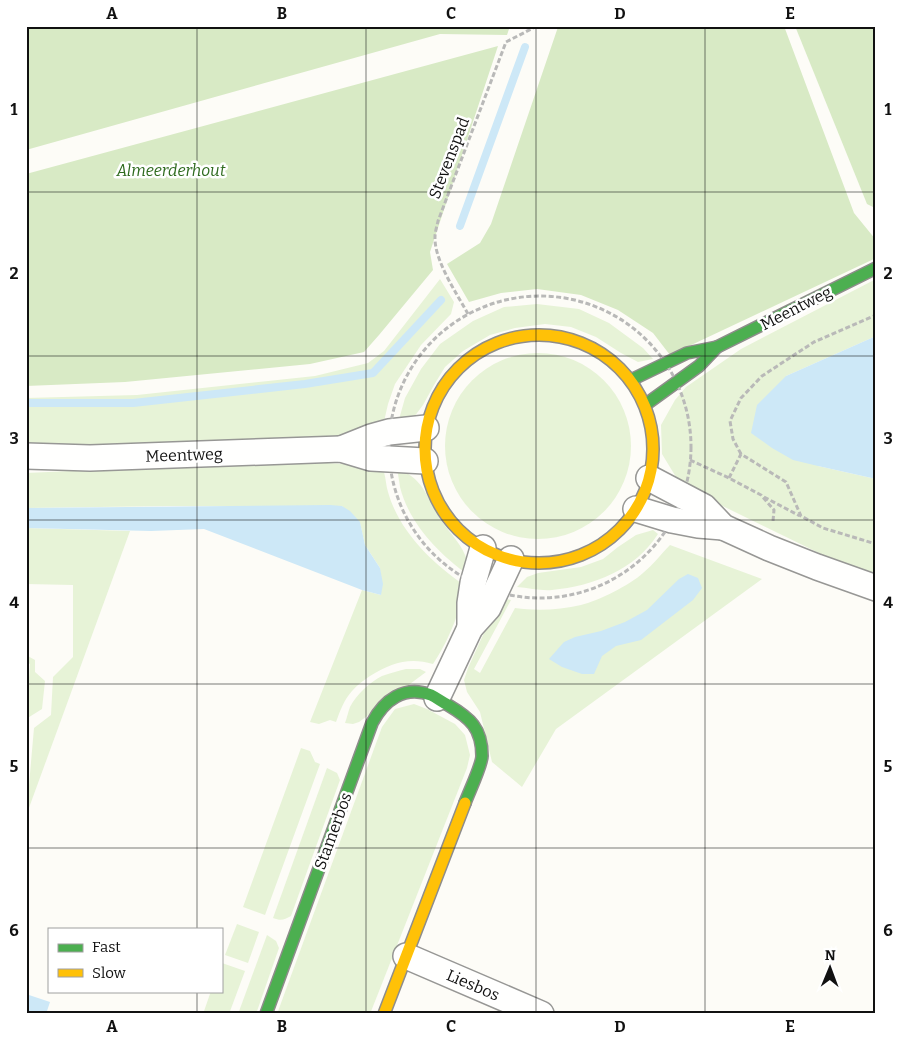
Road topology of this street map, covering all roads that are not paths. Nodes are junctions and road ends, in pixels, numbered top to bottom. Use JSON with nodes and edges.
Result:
{"nodes":[{"id":1,"x":876,"y":268,"type":"edge"},
{"id":2,"x":717,"y":348,"type":"junction"},
{"id":3,"x":630,"y":380,"type":"junction"},
{"id":4,"x":645,"y":405,"type":"junction"},
{"id":5,"x":426,"y":428,"type":"junction"},
{"id":6,"x":342,"y":449,"type":"junction"},
{"id":7,"x":26,"y":456,"type":"edge"},
{"id":8,"x":425,"y":461,"type":"junction"},
{"id":9,"x":649,"y":478,"type":"junction"},
{"id":10,"x":636,"y":509,"type":"junction"},
{"id":11,"x":723,"y":527,"type":"junction"},
{"id":12,"x":483,"y":548,"type":"junction"},
{"id":13,"x":511,"y":559,"type":"junction"},
{"id":14,"x":876,"y":588,"type":"edge"},
{"id":15,"x":470,"y":628,"type":"junction"},
{"id":16,"x":437,"y":698,"type":"junction"},
{"id":17,"x":406,"y":956,"type":"junction"},
{"id":18,"x":266,"y":1014,"type":"edge"},
{"id":19,"x":384,"y":1014,"type":"edge"},
{"id":20,"x":540,"y":1014,"type":"edge"}],
"edges":[{"from":1,"to":2,"type":"street","name":"Meentweg"},
{"from":2,"to":3,"type":"street","name":"Meentweg"},
{"from":2,"to":4,"type":"street","name":"Meentweg"},
{"from":3,"to":4,"type":"street"},
{"from":3,"to":5,"type":"street"},
{"from":4,"to":9,"type":"street"},
{"from":5,"to":6,"type":"street","name":"Meentweg"},
{"from":5,"to":8,"type":"street"},
{"from":6,"to":7,"type":"street","name":"Meentweg"},
{"from":6,"to":8,"type":"street","name":"Meentweg"},
{"from":8,"to":12,"type":"street"},
{"from":9,"to":10,"type":"street"},
{"from":9,"to":11,"type":"street"},
{"from":10,"to":11,"type":"street"},
{"from":10,"to":13,"type":"street"},
{"from":11,"to":14,"type":"street"},
{"from":12,"to":13,"type":"street"},
{"from":12,"to":15,"type":"street"},
{"from":13,"to":15,"type":"street"},
{"from":15,"to":16,"type":"street"},
{"from":16,"to":17,"type":"street","name":"Stamerbos"},
{"from":16,"to":18,"type":"street","name":"Stamerbos"},
{"from":17,"to":19,"type":"street","name":"Stamerbos"},
{"from":17,"to":20,"type":"street","name":"Liesbos"}]}
